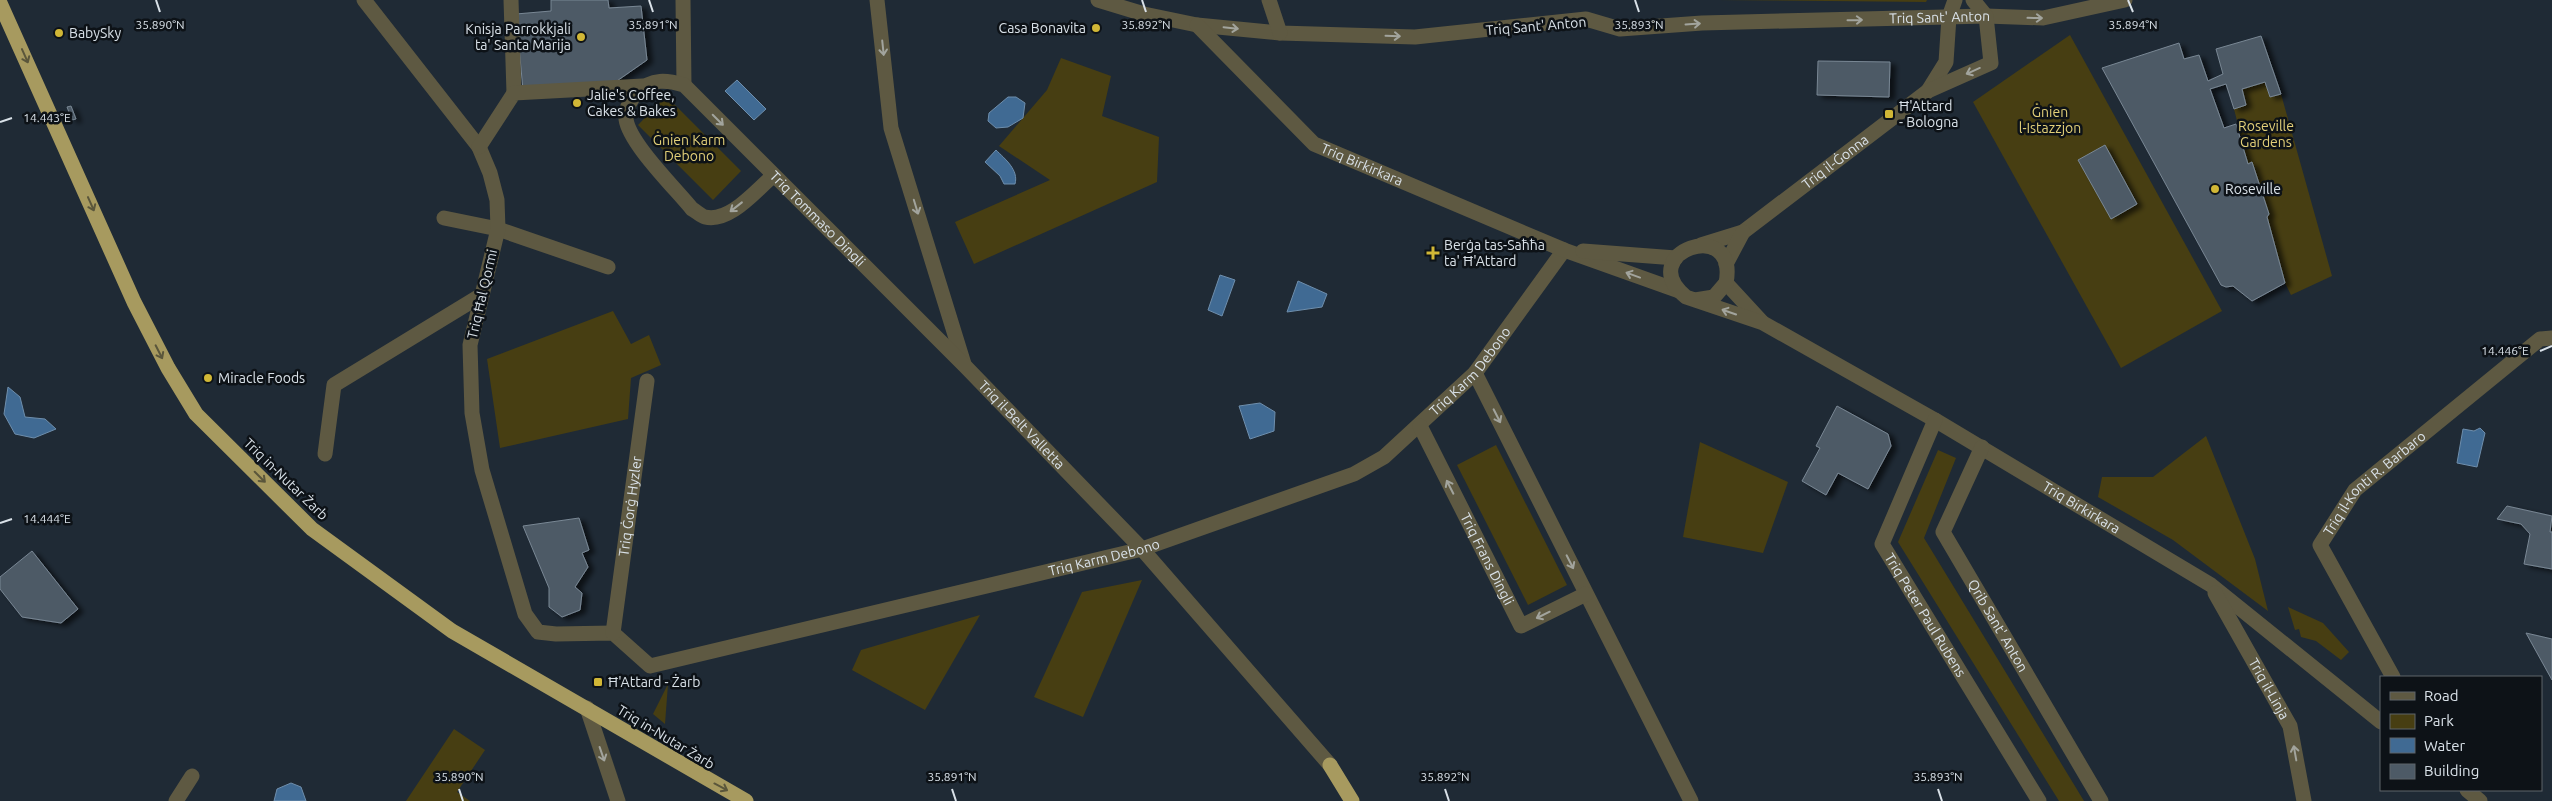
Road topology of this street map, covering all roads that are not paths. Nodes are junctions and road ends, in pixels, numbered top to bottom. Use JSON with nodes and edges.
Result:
{"nodes":[{"id":1,"x":364,"y":0,"type":"edge"},
{"id":2,"x":511,"y":0,"type":"edge"},
{"id":3,"x":683,"y":0,"type":"edge"},
{"id":4,"x":877,"y":0,"type":"edge"},
{"id":5,"x":1098,"y":0,"type":"edge"},
{"id":6,"x":1269,"y":0,"type":"edge"},
{"id":7,"x":1955,"y":0,"type":"edge"},
{"id":8,"x":1973,"y":0,"type":"edge"},
{"id":9,"x":2125,"y":0,"type":"edge"},
{"id":10,"x":3,"y":7,"type":"edge"},
{"id":11,"x":1986,"y":16,"type":"junction"},
{"id":12,"x":1949,"y":18,"type":"junction"},
{"id":13,"x":1197,"y":25,"type":"junction"},
{"id":14,"x":1280,"y":33,"type":"junction"},
{"id":15,"x":643,"y":86,"type":"junction"},
{"id":16,"x":684,"y":86,"type":"junction"},
{"id":17,"x":1928,"y":91,"type":"junction"},
{"id":18,"x":514,"y":93,"type":"junction"},
{"id":19,"x":478,"y":147,"type":"junction"},
{"id":20,"x":774,"y":176,"type":"junction"},
{"id":21,"x":444,"y":218,"type":"dead end"},
{"id":22,"x":498,"y":229,"type":"junction"},
{"id":23,"x":1743,"y":232,"type":"junction"},
{"id":24,"x":1701,"y":245,"type":"junction"},
{"id":25,"x":1564,"y":250,"type":"junction"},
{"id":26,"x":1676,"y":258,"type":"junction"},
{"id":27,"x":1726,"y":264,"type":"junction"},
{"id":28,"x":608,"y":267,"type":"dead end"},
{"id":29,"x":1726,"y":283,"type":"junction"},
{"id":30,"x":1679,"y":291,"type":"junction"},
{"id":31,"x":480,"y":296,"type":"junction"},
{"id":32,"x":1695,"y":300,"type":"junction"},
{"id":33,"x":1763,"y":323,"type":"junction"},
{"id":34,"x":2552,"y":338,"type":"edge"},
{"id":35,"x":965,"y":366,"type":"junction"},
{"id":36,"x":1475,"y":373,"type":"junction"},
{"id":37,"x":647,"y":381,"type":"dead end"},
{"id":38,"x":1935,"y":420,"type":"junction"},
{"id":39,"x":1420,"y":426,"type":"junction"},
{"id":40,"x":1982,"y":447,"type":"junction"},
{"id":41,"x":325,"y":454,"type":"dead end"},
{"id":42,"x":1142,"y":549,"type":"junction"},
{"id":43,"x":2210,"y":585,"type":"junction"},
{"id":44,"x":1586,"y":594,"type":"junction"},
{"id":45,"x":613,"y":633,"type":"junction"},
{"id":46,"x":2392,"y":676,"type":"edge"},
{"id":47,"x":587,"y":708,"type":"junction"},
{"id":48,"x":2380,"y":721,"type":"edge"},
{"id":49,"x":1330,"y":765,"type":"junction"},
{"id":50,"x":192,"y":776,"type":"dead end"},
{"id":51,"x":2468,"y":791,"type":"edge"},
{"id":52,"x":176,"y":801,"type":"edge"},
{"id":53,"x":618,"y":801,"type":"edge"},
{"id":54,"x":746,"y":801,"type":"edge"},
{"id":55,"x":1346,"y":801,"type":"edge"},
{"id":56,"x":1352,"y":801,"type":"edge"},
{"id":57,"x":1691,"y":801,"type":"edge"},
{"id":58,"x":2038,"y":801,"type":"edge"},
{"id":59,"x":2101,"y":801,"type":"edge"},
{"id":60,"x":2304,"y":801,"type":"edge"},
{"id":61,"x":2480,"y":801,"type":"edge"}],
"edges":[{"from":1,"to":19,"type":"street","name":"Triq Ħal Qormi"},
{"from":2,"to":18,"type":"street"},
{"from":3,"to":16,"type":"street"},
{"from":4,"to":35,"type":"street","name":"Triq il-Belt Valletta","one_way":true},
{"from":5,"to":13,"type":"street","name":"Triq Sant' Anton"},
{"from":6,"to":14,"type":"street"},
{"from":7,"to":12,"type":"street"},
{"from":8,"to":11,"type":"street"},
{"from":11,"to":9,"type":"street","name":"Triq Sant' Anton","one_way":true},
{"from":10,"to":47,"type":"highway","name":"Triq in-Nutar Żarb","one_way":true},
{"from":11,"to":12,"type":"street","name":"Triq Sant' Anton"},
{"from":11,"to":17,"type":"street","name":"Triq il-Ġonna","one_way":true},
{"from":14,"to":12,"type":"street","name":"Triq Sant' Anton","one_way":true},
{"from":12,"to":17,"type":"street","name":"Triq il-Ġonna"},
{"from":13,"to":14,"type":"street","name":"Triq Sant' Anton","one_way":true},
{"from":13,"to":25,"type":"street","name":"Triq Birkirkara"},
{"from":15,"to":16,"type":"street","name":"Triq Tommaso Dingli"},
{"from":15,"to":18,"type":"street"},
{"from":20,"to":15,"type":"street","one_way":true},
{"from":16,"to":20,"type":"street","name":"Triq Tommaso Dingli","one_way":true},
{"from":17,"to":23,"type":"street","name":"Triq il-Ġonna"},
{"from":18,"to":19,"type":"street"},
{"from":19,"to":22,"type":"street","name":"Triq Ħal Qormi"},
{"from":20,"to":35,"type":"street","name":"Triq Tommaso Dingli"},
{"from":21,"to":22,"type":"street"},
{"from":22,"to":28,"type":"street"},
{"from":22,"to":31,"type":"street","name":"Triq Ħal Qormi"},
{"from":23,"to":24,"type":"street","name":"Triq il-Ġonna"},
{"from":23,"to":27,"type":"street","name":"Triq il-Ġonna"},
{"from":24,"to":26,"type":"street"},
{"from":24,"to":27,"type":"street"},
{"from":25,"to":26,"type":"street","name":"Triq Birkirkara"},
{"from":30,"to":25,"type":"street","name":"Triq Birkirkara","one_way":true},
{"from":25,"to":36,"type":"street","name":"Triq Karm Debono"},
{"from":26,"to":30,"type":"street"},
{"from":27,"to":29,"type":"street"},
{"from":29,"to":32,"type":"street"},
{"from":29,"to":33,"type":"street","name":"Triq Birkirkara"},
{"from":30,"to":32,"type":"street","name":"Triq Birkirkara"},
{"from":31,"to":41,"type":"street"},
{"from":31,"to":45,"type":"street","name":"Triq Ħal Qormi"},
{"from":33,"to":32,"type":"street","name":"Triq Birkirkara","one_way":true},
{"from":33,"to":38,"type":"street","name":"Triq Birkirkara"},
{"from":34,"to":46,"type":"street","name":"Triq il-Konti R. Barbaro"},
{"from":35,"to":42,"type":"street","name":"Triq il-Belt Valletta"},
{"from":36,"to":39,"type":"street","name":"Triq Karm Debono"},
{"from":36,"to":44,"type":"street","one_way":true},
{"from":37,"to":45,"type":"street","name":"Triq Ġorġ Hyzler"},
{"from":38,"to":40,"type":"street","name":"Triq Birkirkara"},
{"from":38,"to":58,"type":"street","name":"Triq Peter Paul Rubens"},
{"from":39,"to":42,"type":"street","name":"Triq Karm Debono"},
{"from":44,"to":39,"type":"street","name":"Triq Frans Dingli","one_way":true},
{"from":40,"to":43,"type":"street","name":"Triq Birkirkara"},
{"from":40,"to":59,"type":"street","name":"Qrib Sant' Anton"},
{"from":42,"to":45,"type":"street","name":"Triq Karm Debono"},
{"from":42,"to":49,"type":"street","name":"Triq il-Belt Valletta"},
{"from":43,"to":48,"type":"street","name":"Triq Birkirkara"},
{"from":60,"to":43,"type":"street","name":"Triq il-Linja","one_way":true},
{"from":44,"to":57,"type":"street"},
{"from":47,"to":53,"type":"street","one_way":true},
{"from":47,"to":54,"type":"highway","name":"Triq in-Nutar Żarb","one_way":true},
{"from":49,"to":55,"type":"highway"},
{"from":49,"to":56,"type":"highway"},
{"from":50,"to":52,"type":"street"},
{"from":51,"to":61,"type":"street"}]}
